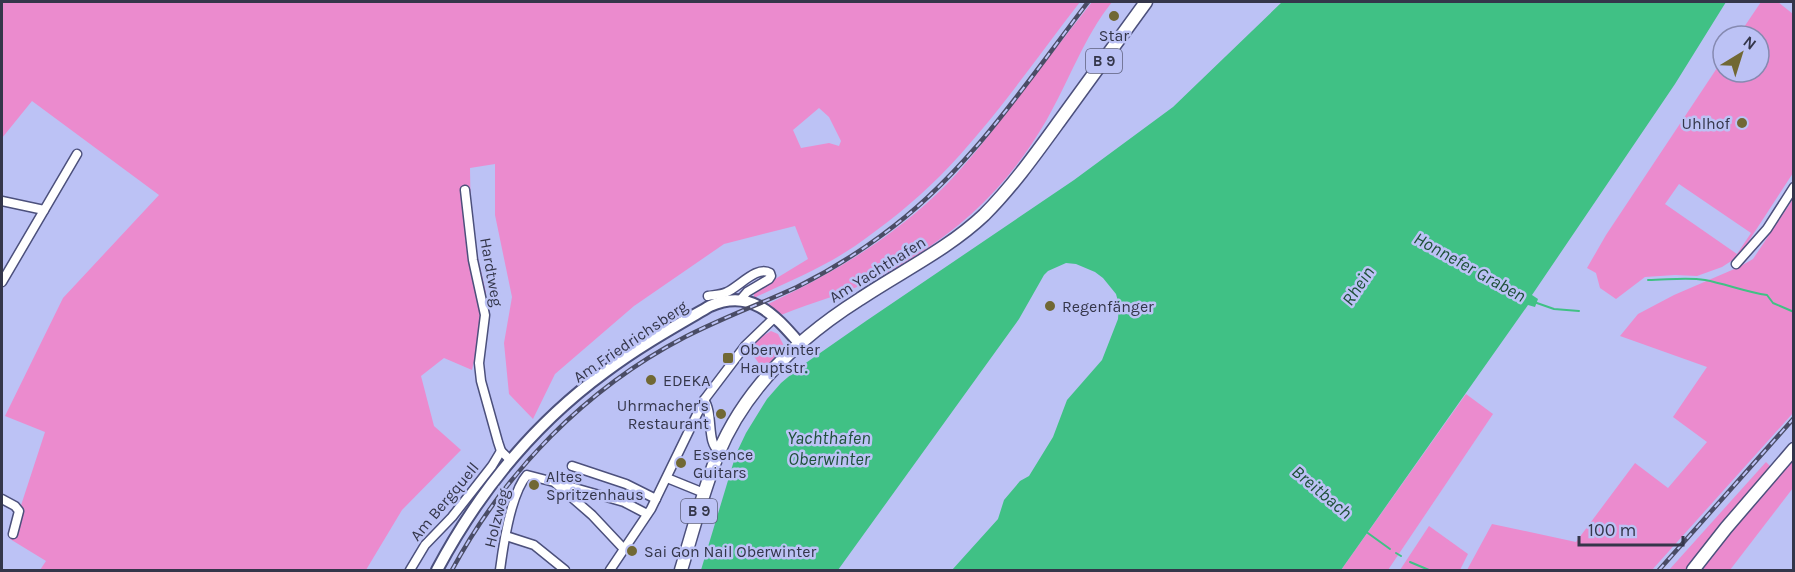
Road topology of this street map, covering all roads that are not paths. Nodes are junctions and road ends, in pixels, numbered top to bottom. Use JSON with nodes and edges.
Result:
{"nodes":[{"id":1,"x":1146,"y":2,"type":"edge"},
{"id":2,"x":76,"y":154,"type":"dead end"},
{"id":3,"x":1794,"y":187,"type":"edge"},
{"id":4,"x":465,"y":190,"type":"dead end"},
{"id":5,"x":2,"y":201,"type":"edge"},
{"id":6,"x":44,"y":210,"type":"junction"},
{"id":7,"x":1736,"y":264,"type":"dead end"},
{"id":8,"x":2,"y":282,"type":"edge"},
{"id":9,"x":708,"y":296,"type":"dead end"},
{"id":10,"x":741,"y":299,"type":"junction"},
{"id":11,"x":774,"y":318,"type":"junction"},
{"id":12,"x":799,"y":344,"type":"junction"},
{"id":13,"x":704,"y":400,"type":"junction"},
{"id":14,"x":1794,"y":448,"type":"edge"},
{"id":15,"x":501,"y":451,"type":"junction"},
{"id":16,"x":719,"y":452,"type":"junction"},
{"id":17,"x":511,"y":461,"type":"junction"},
{"id":18,"x":572,"y":466,"type":"dead end"},
{"id":19,"x":667,"y":478,"type":"junction"},
{"id":20,"x":554,"y":482,"type":"junction"},
{"id":21,"x":704,"y":493,"type":"junction"},
{"id":22,"x":2,"y":499,"type":"edge"},
{"id":23,"x":656,"y":499,"type":"junction"},
{"id":24,"x":647,"y":514,"type":"junction"},
{"id":25,"x":14,"y":534,"type":"dead end"},
{"id":26,"x":506,"y":536,"type":"junction"},
{"id":27,"x":624,"y":548,"type":"junction"},
{"id":28,"x":410,"y":570,"type":"edge"},
{"id":29,"x":437,"y":570,"type":"edge"},
{"id":30,"x":500,"y":570,"type":"edge"},
{"id":31,"x":565,"y":570,"type":"edge"},
{"id":32,"x":610,"y":570,"type":"edge"},
{"id":33,"x":681,"y":570,"type":"edge"},
{"id":34,"x":1693,"y":570,"type":"edge"}],
"edges":[{"from":1,"to":12,"type":"main road","name":"Am Yachthafen","number":"B 9"},
{"from":2,"to":6,"type":"street"},
{"from":3,"to":7,"type":"street"},
{"from":4,"to":15,"type":"street","name":"Hardtweg"},
{"from":5,"to":6,"type":"street"},
{"from":6,"to":8,"type":"street"},
{"from":9,"to":10,"type":"street"},
{"from":10,"to":11,"type":"street"},
{"from":10,"to":17,"type":"street","name":"Am Friedrichsberg"},
{"from":11,"to":12,"type":"street"},
{"from":11,"to":13,"type":"street"},
{"from":12,"to":16,"type":"main road","name":"Am Yachthafen","number":"B 9"},
{"from":13,"to":16,"type":"street"},
{"from":13,"to":19,"type":"street"},
{"from":14,"to":34,"type":"main road"},
{"from":15,"to":17,"type":"street","name":"Hardtweg"},
{"from":15,"to":28,"type":"street","name":"Am Bergquell"},
{"from":16,"to":21,"type":"main road","name":"Am Yachthafen","number":"B 9"},
{"from":17,"to":29,"type":"street","name":"Am Friedrichsberg"},
{"from":18,"to":23,"type":"street"},
{"from":19,"to":21,"type":"street"},
{"from":19,"to":23,"type":"street"},
{"from":20,"to":24,"type":"street"},
{"from":20,"to":26,"type":"street","name":"Holzweg"},
{"from":20,"to":27,"type":"street"},
{"from":21,"to":33,"type":"main road","name":"Am Yachthafen","number":"B 9"},
{"from":22,"to":25,"type":"street"},
{"from":23,"to":24,"type":"street"},
{"from":24,"to":27,"type":"street"},
{"from":26,"to":30,"type":"street","name":"Holzweg"},
{"from":26,"to":31,"type":"street"},
{"from":27,"to":32,"type":"street"}]}
